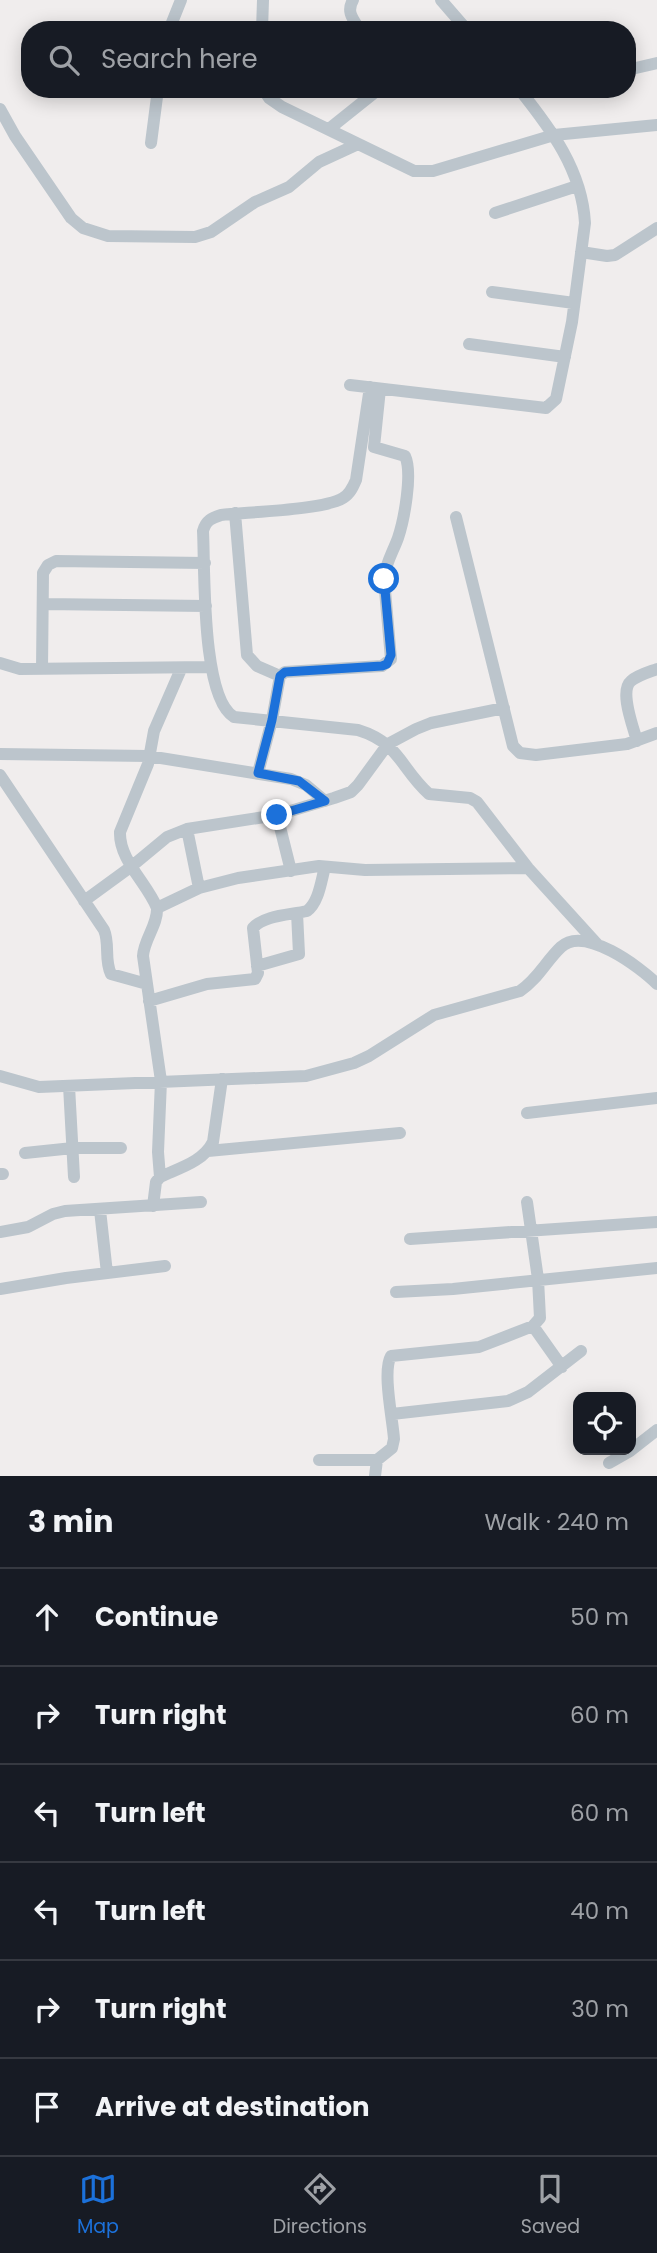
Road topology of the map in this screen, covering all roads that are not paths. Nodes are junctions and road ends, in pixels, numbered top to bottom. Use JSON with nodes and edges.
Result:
{"nodes":[{"id":1,"x":181,"y":0,"type":"edge"},
{"id":2,"x":263,"y":0,"type":"edge"},
{"id":3,"x":353,"y":0,"type":"edge"},
{"id":4,"x":441,"y":0,"type":"edge"},
{"id":5,"x":173,"y":21,"type":"edge"},
{"id":6,"x":262,"y":21,"type":"edge"},
{"id":7,"x":354,"y":21,"type":"edge"},
{"id":8,"x":459,"y":21,"type":"edge"},
{"id":9,"x":657,"y":63,"type":"edge"},
{"id":10,"x":636,"y":68,"type":"edge"},
{"id":11,"x":157,"y":98,"type":"edge"},
{"id":12,"x":269,"y":98,"type":"edge"},
{"id":13,"x":368,"y":98,"type":"edge"},
{"id":14,"x":526,"y":98,"type":"edge"},
{"id":15,"x":0,"y":109,"type":"edge"},
{"id":16,"x":657,"y":125,"type":"edge"},
{"id":17,"x":329,"y":129,"type":"junction"},
{"id":18,"x":555,"y":135,"type":"junction"},
{"id":19,"x":151,"y":143,"type":"dead end"},
{"id":20,"x":358,"y":144,"type":"junction"},
{"id":21,"x":577,"y":186,"type":"junction"},
{"id":22,"x":495,"y":213,"type":"dead end"},
{"id":23,"x":657,"y":228,"type":"edge"},
{"id":24,"x":581,"y":252,"type":"junction"},
{"id":25,"x":492,"y":292,"type":"dead end"},
{"id":26,"x":574,"y":303,"type":"junction"},
{"id":27,"x":469,"y":344,"type":"dead end"},
{"id":28,"x":565,"y":357,"type":"junction"},
{"id":29,"x":350,"y":385,"type":"dead end"},
{"id":30,"x":375,"y":388,"type":"junction"},
{"id":31,"x":235,"y":513,"type":"junction"},
{"id":32,"x":456,"y":517,"type":"dead end"},
{"id":33,"x":205,"y":563,"type":"junction"},
{"id":34,"x":43,"y":604,"type":"junction"},
{"id":35,"x":206,"y":606,"type":"junction"},
{"id":36,"x":0,"y":663,"type":"edge"},
{"id":37,"x":210,"y":667,"type":"junction"},
{"id":38,"x":42,"y":669,"type":"junction"},
{"id":39,"x":181,"y":669,"type":"junction"},
{"id":40,"x":657,"y":669,"type":"edge"},
{"id":41,"x":280,"y":676,"type":"junction"},
{"id":42,"x":504,"y":708,"type":"junction"},
{"id":43,"x":272,"y":720,"type":"junction"},
{"id":44,"x":657,"y":733,"type":"edge"},
{"id":45,"x":637,"y":741,"type":"junction"},
{"id":46,"x":388,"y":744,"type":"junction"},
{"id":47,"x":0,"y":754,"type":"edge"},
{"id":48,"x":148,"y":756,"type":"junction"},
{"id":49,"x":258,"y":773,"type":"junction"},
{"id":50,"x":0,"y":775,"type":"edge"},
{"id":51,"x":325,"y":801,"type":"junction"},
{"id":52,"x":277,"y":815,"type":"junction"},
{"id":53,"x":187,"y":829,"type":"junction"},
{"id":54,"x":132,"y":866,"type":"junction"},
{"id":55,"x":325,"y":867,"type":"junction"},
{"id":56,"x":528,"y":868,"type":"junction"},
{"id":57,"x":291,"y":871,"type":"junction"},
{"id":58,"x":199,"y":888,"type":"junction"},
{"id":59,"x":84,"y":901,"type":"junction"},
{"id":60,"x":157,"y":908,"type":"junction"},
{"id":61,"x":297,"y":913,"type":"junction"},
{"id":62,"x":597,"y":944,"type":"junction"},
{"id":63,"x":257,"y":966,"type":"junction"},
{"id":64,"x":147,"y":984,"type":"junction"},
{"id":65,"x":657,"y":984,"type":"edge"},
{"id":66,"x":149,"y":1001,"type":"junction"},
{"id":67,"x":0,"y":1076,"type":"edge"},
{"id":68,"x":222,"y":1079,"type":"junction"},
{"id":69,"x":161,"y":1081,"type":"junction"},
{"id":70,"x":69,"y":1086,"type":"junction"},
{"id":71,"x":657,"y":1098,"type":"edge"},
{"id":72,"x":527,"y":1112,"type":"dead end"},
{"id":73,"x":400,"y":1133,"type":"dead end"},
{"id":74,"x":73,"y":1148,"type":"junction"},
{"id":75,"x":121,"y":1148,"type":"dead end"},
{"id":76,"x":208,"y":1151,"type":"junction"},
{"id":77,"x":25,"y":1153,"type":"dead end"},
{"id":78,"x":74,"y":1177,"type":"dead end"},
{"id":79,"x":160,"y":1177,"type":"junction"},
{"id":80,"x":201,"y":1202,"type":"dead end"},
{"id":81,"x":527,"y":1202,"type":"dead end"},
{"id":82,"x":153,"y":1206,"type":"junction"},
{"id":83,"x":100,"y":1210,"type":"junction"},
{"id":84,"x":657,"y":1222,"type":"edge"},
{"id":85,"x":531,"y":1229,"type":"junction"},
{"id":86,"x":0,"y":1231,"type":"edge"},
{"id":87,"x":410,"y":1239,"type":"dead end"},
{"id":88,"x":165,"y":1266,"type":"dead end"},
{"id":89,"x":657,"y":1268,"type":"edge"},
{"id":90,"x":107,"y":1273,"type":"junction"},
{"id":91,"x":538,"y":1279,"type":"junction"},
{"id":92,"x":0,"y":1289,"type":"edge"},
{"id":93,"x":396,"y":1292,"type":"dead end"},
{"id":94,"x":533,"y":1326,"type":"junction"},
{"id":95,"x":581,"y":1351,"type":"dead end"},
{"id":96,"x":562,"y":1367,"type":"junction"},
{"id":97,"x":392,"y":1413,"type":"junction"},
{"id":98,"x":657,"y":1430,"type":"edge"},
{"id":99,"x":319,"y":1460,"type":"dead end"},
{"id":100,"x":377,"y":1460,"type":"junction"},
{"id":101,"x":609,"y":1463,"type":"dead end"},
{"id":102,"x":375,"y":1476,"type":"edge"}],
"edges":[{"from":1,"to":5,"type":"street"},
{"from":2,"to":6,"type":"street"},
{"from":3,"to":7,"type":"street"},
{"from":4,"to":8,"type":"street"},
{"from":9,"to":10,"type":"street"},
{"from":11,"to":19,"type":"street"},
{"from":12,"to":17,"type":"street"},
{"from":13,"to":17,"type":"street"},
{"from":14,"to":18,"type":"street"},
{"from":15,"to":20,"type":"street"},
{"from":16,"to":18,"type":"street"},
{"from":17,"to":20,"type":"street"},
{"from":18,"to":20,"type":"street"},
{"from":18,"to":21,"type":"street"},
{"from":21,"to":22,"type":"street"},
{"from":21,"to":24,"type":"street"},
{"from":23,"to":24,"type":"street"},
{"from":24,"to":26,"type":"street"},
{"from":25,"to":26,"type":"street"},
{"from":26,"to":28,"type":"street"},
{"from":27,"to":28,"type":"street"},
{"from":28,"to":30,"type":"street"},
{"from":29,"to":30,"type":"street"},
{"from":30,"to":31,"type":"street"},
{"from":30,"to":41,"type":"street"},
{"from":31,"to":33,"type":"street"},
{"from":31,"to":41,"type":"street"},
{"from":32,"to":42,"type":"street"},
{"from":33,"to":34,"type":"street"},
{"from":33,"to":35,"type":"street"},
{"from":34,"to":35,"type":"street"},
{"from":34,"to":38,"type":"street"},
{"from":35,"to":37,"type":"street"},
{"from":36,"to":38,"type":"street"},
{"from":37,"to":39,"type":"street"},
{"from":37,"to":43,"type":"street"},
{"from":38,"to":39,"type":"street"},
{"from":39,"to":48,"type":"street"},
{"from":40,"to":45,"type":"street"},
{"from":41,"to":43,"type":"street"},
{"from":42,"to":45,"type":"street"},
{"from":42,"to":46,"type":"street"},
{"from":43,"to":46,"type":"street"},
{"from":43,"to":49,"type":"street"},
{"from":44,"to":45,"type":"street"},
{"from":46,"to":51,"type":"street"},
{"from":46,"to":56,"type":"street"},
{"from":47,"to":48,"type":"street"},
{"from":48,"to":49,"type":"street"},
{"from":48,"to":54,"type":"street"},
{"from":49,"to":51,"type":"street"},
{"from":50,"to":59,"type":"street"},
{"from":51,"to":52,"type":"street"},
{"from":52,"to":53,"type":"street"},
{"from":52,"to":57,"type":"street"},
{"from":53,"to":54,"type":"street"},
{"from":53,"to":58,"type":"street"},
{"from":54,"to":59,"type":"street"},
{"from":54,"to":60,"type":"street"},
{"from":55,"to":56,"type":"street"},
{"from":55,"to":57,"type":"street"},
{"from":55,"to":61,"type":"street"},
{"from":56,"to":62,"type":"street"},
{"from":57,"to":58,"type":"street"},
{"from":58,"to":60,"type":"street"},
{"from":59,"to":64,"type":"street"},
{"from":60,"to":64,"type":"street"},
{"from":61,"to":63,"type":"street"},
{"from":61,"to":63,"type":"street"},
{"from":62,"to":65,"type":"street"},
{"from":62,"to":68,"type":"street"},
{"from":63,"to":66,"type":"street"},
{"from":64,"to":66,"type":"street"},
{"from":66,"to":69,"type":"street"},
{"from":67,"to":70,"type":"street"},
{"from":68,"to":69,"type":"street"},
{"from":68,"to":76,"type":"street"},
{"from":69,"to":70,"type":"street"},
{"from":69,"to":79,"type":"street"},
{"from":70,"to":74,"type":"street"},
{"from":71,"to":72,"type":"street"},
{"from":73,"to":76,"type":"street"},
{"from":74,"to":75,"type":"street"},
{"from":74,"to":77,"type":"street"},
{"from":74,"to":78,"type":"street"},
{"from":76,"to":79,"type":"street"},
{"from":79,"to":82,"type":"street"},
{"from":80,"to":82,"type":"street"},
{"from":81,"to":85,"type":"street"},
{"from":82,"to":83,"type":"street"},
{"from":83,"to":86,"type":"street"},
{"from":83,"to":90,"type":"street"},
{"from":84,"to":85,"type":"street"},
{"from":85,"to":87,"type":"street"},
{"from":85,"to":91,"type":"street"},
{"from":88,"to":90,"type":"street"},
{"from":89,"to":91,"type":"street"},
{"from":90,"to":92,"type":"street"},
{"from":91,"to":93,"type":"street"},
{"from":91,"to":94,"type":"street"},
{"from":94,"to":96,"type":"street"},
{"from":94,"to":97,"type":"street"},
{"from":95,"to":96,"type":"street"},
{"from":96,"to":97,"type":"street"},
{"from":97,"to":100,"type":"street"},
{"from":98,"to":101,"type":"street"},
{"from":99,"to":100,"type":"street"},
{"from":100,"to":102,"type":"street"}]}
